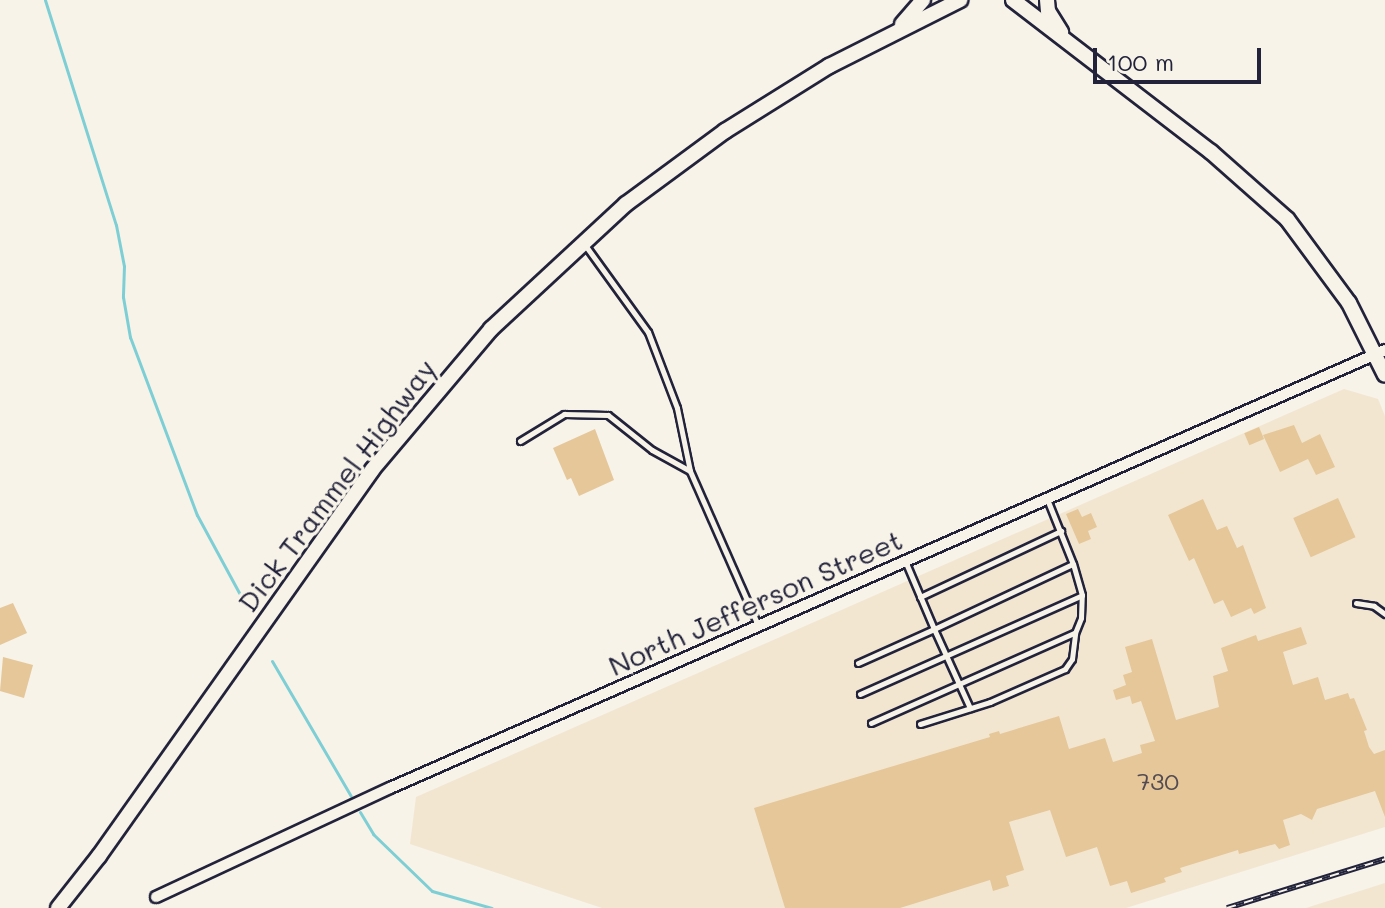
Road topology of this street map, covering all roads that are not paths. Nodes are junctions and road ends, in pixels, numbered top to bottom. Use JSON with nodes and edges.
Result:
{"nodes":[{"id":1,"x":923,"y":0,"type":"edge"},
{"id":2,"x":960,"y":0,"type":"edge"},
{"id":3,"x":1013,"y":0,"type":"edge"},
{"id":4,"x":1047,"y":0,"type":"edge"},
{"id":5,"x":898,"y":28,"type":"junction"},
{"id":6,"x":1065,"y":39,"type":"junction"},
{"id":7,"x":583,"y":241,"type":"junction"},
{"id":8,"x":1380,"y":352,"type":"edge"},
{"id":9,"x":1385,"y":375,"type":"edge"},
{"id":10,"x":520,"y":441,"type":"dead end"},
{"id":11,"x":690,"y":471,"type":"junction"},
{"id":12,"x":1047,"y":499,"type":"junction"},
{"id":13,"x":1061,"y":531,"type":"junction"},
{"id":14,"x":905,"y":562,"type":"junction"},
{"id":15,"x":1073,"y":564,"type":"junction"},
{"id":16,"x":1082,"y":595,"type":"junction"},
{"id":17,"x":920,"y":597,"type":"junction"},
{"id":18,"x":1356,"y":603,"type":"dead end"},
{"id":19,"x":1385,"y":614,"type":"edge"},
{"id":20,"x":758,"y":626,"type":"junction"},
{"id":21,"x":934,"y":629,"type":"junction"},
{"id":22,"x":1075,"y":633,"type":"junction"},
{"id":23,"x":946,"y":656,"type":"junction"},
{"id":24,"x":858,"y":663,"type":"dead end"},
{"id":25,"x":959,"y":684,"type":"junction"},
{"id":26,"x":860,"y":694,"type":"dead end"},
{"id":27,"x":970,"y":708,"type":"junction"},
{"id":28,"x":871,"y":723,"type":"dead end"},
{"id":29,"x":920,"y":724,"type":"dead end"},
{"id":30,"x":156,"y":897,"type":"dead end"},
{"id":31,"x":58,"y":908,"type":"edge"}],
"edges":[{"from":1,"to":5,"type":"main road"},
{"from":2,"to":5,"type":"main road","name":"Dick Trammel Highway"},
{"from":3,"to":6,"type":"main road"},
{"from":4,"to":6,"type":"main road"},
{"from":5,"to":7,"type":"main road","name":"Dick Trammel Highway"},
{"from":6,"to":8,"type":"main road"},
{"from":7,"to":11,"type":"lane"},
{"from":7,"to":31,"type":"main road","name":"Dick Trammel Highway"},
{"from":8,"to":9,"type":"main road"},
{"from":8,"to":12,"type":"street","name":"North Jefferson Street"},
{"from":10,"to":11,"type":"lane"},
{"from":11,"to":20,"type":"lane"},
{"from":12,"to":13,"type":"lane"},
{"from":12,"to":14,"type":"street","name":"North Jefferson Street"},
{"from":13,"to":15,"type":"lane"},
{"from":13,"to":17,"type":"lane"},
{"from":14,"to":17,"type":"lane"},
{"from":14,"to":20,"type":"street","name":"North Jefferson Street"},
{"from":15,"to":16,"type":"lane"},
{"from":15,"to":21,"type":"lane"},
{"from":16,"to":22,"type":"lane"},
{"from":16,"to":23,"type":"lane"},
{"from":17,"to":21,"type":"lane"},
{"from":18,"to":19,"type":"lane"},
{"from":20,"to":30,"type":"street","name":"North Jefferson Street"},
{"from":21,"to":23,"type":"lane"},
{"from":21,"to":24,"type":"lane"},
{"from":22,"to":25,"type":"lane"},
{"from":22,"to":27,"type":"lane"},
{"from":23,"to":25,"type":"lane"},
{"from":23,"to":26,"type":"lane"},
{"from":25,"to":27,"type":"lane"},
{"from":25,"to":28,"type":"lane"},
{"from":27,"to":29,"type":"lane"}]}
